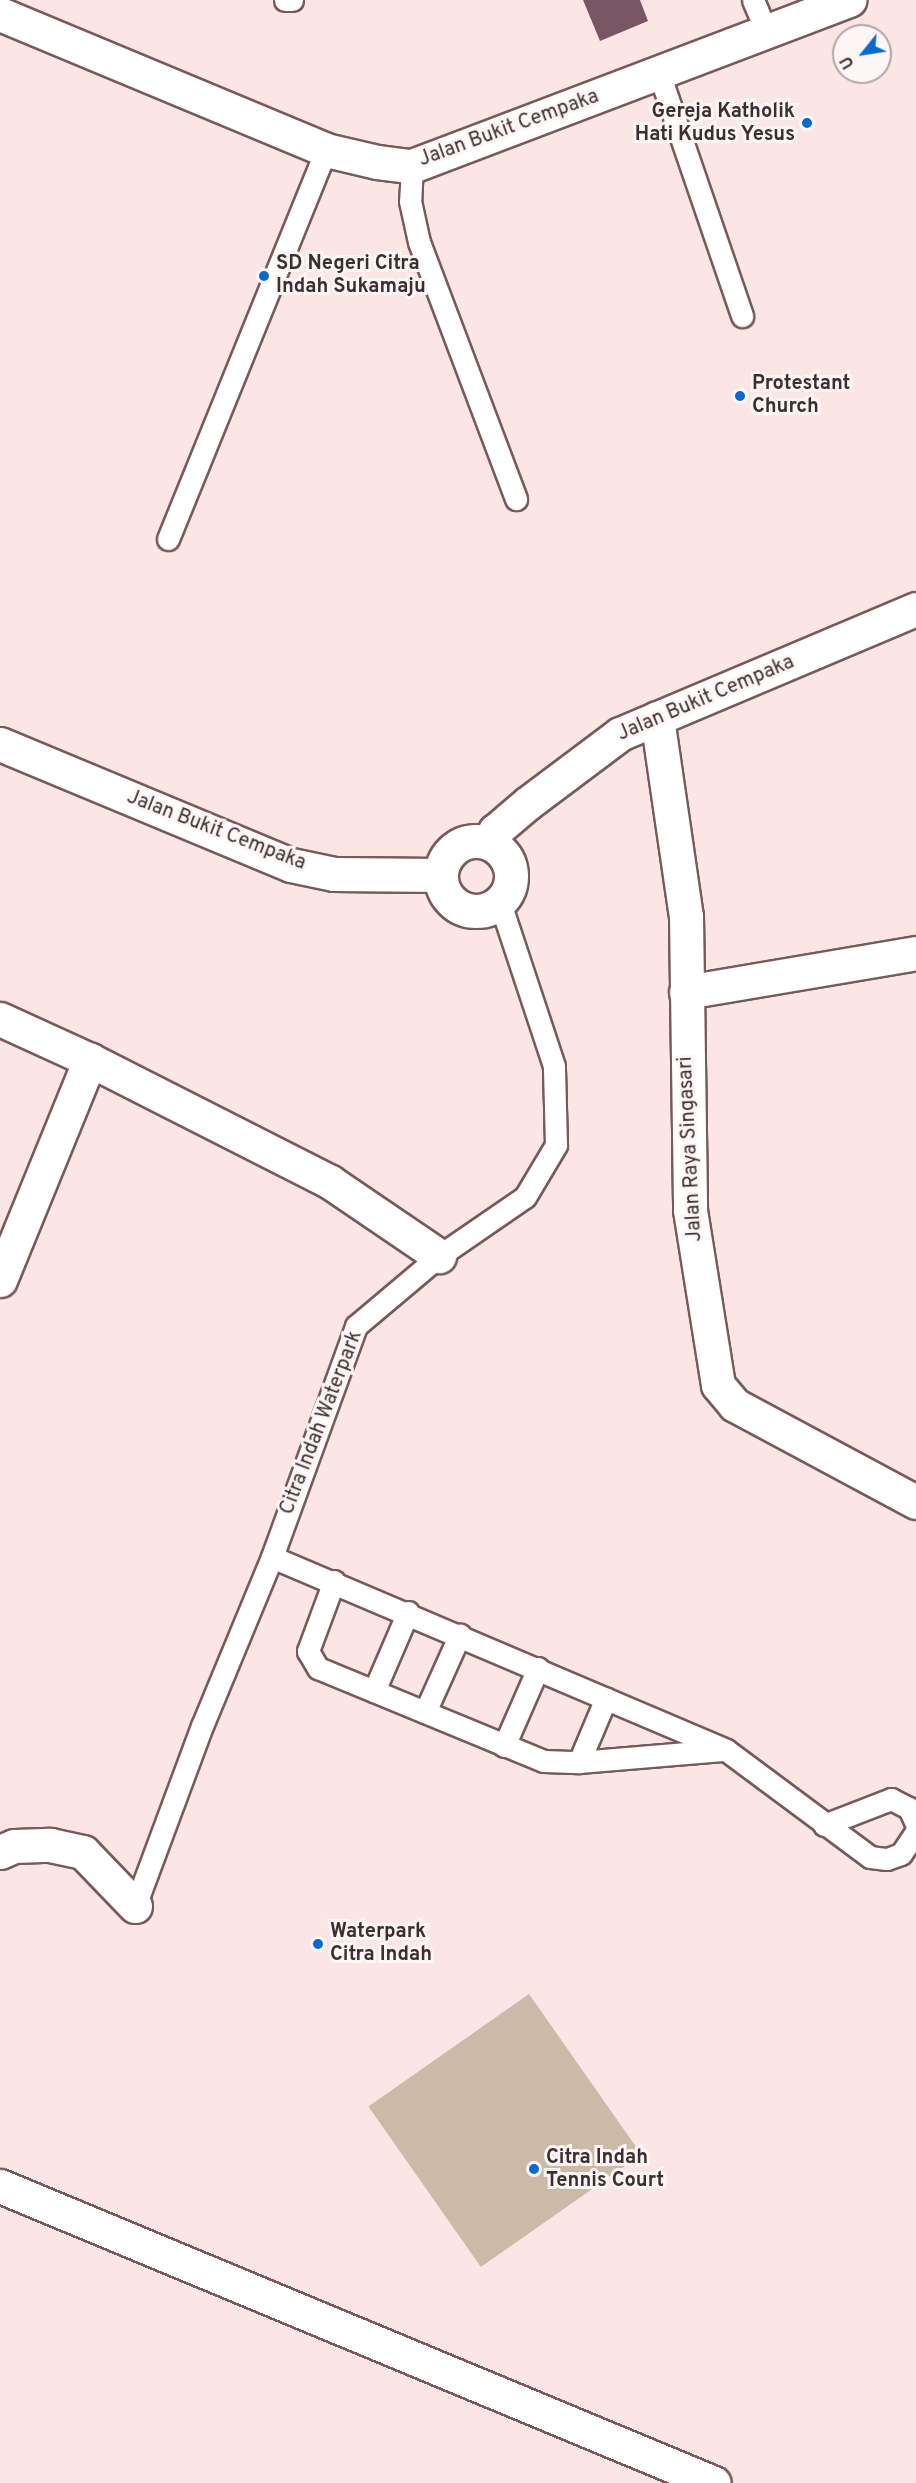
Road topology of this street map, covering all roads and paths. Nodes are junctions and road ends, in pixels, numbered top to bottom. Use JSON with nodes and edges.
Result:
{"nodes":[{"id":1,"x":285,"y":0,"type":"edge"},
{"id":2,"x":292,"y":0,"type":"edge"},
{"id":3,"x":753,"y":0,"type":"edge"},
{"id":4,"x":850,"y":0,"type":"edge"},
{"id":5,"x":0,"y":14,"type":"edge"},
{"id":6,"x":766,"y":33,"type":"junction"},
{"id":7,"x":659,"y":73,"type":"junction"},
{"id":8,"x":326,"y":150,"type":"junction"},
{"id":9,"x":412,"y":166,"type":"junction"},
{"id":10,"x":742,"y":316,"type":"dead end"},
{"id":11,"x":516,"y":499,"type":"dead end"},
{"id":12,"x":168,"y":539,"type":"dead end"},
{"id":13,"x":916,"y":609,"type":"edge"},
{"id":14,"x":657,"y":718,"type":"junction"},
{"id":15,"x":0,"y":744,"type":"edge"},
{"id":16,"x":491,"y":844,"type":"junction"},
{"id":17,"x":440,"y":875,"type":"junction"},
{"id":18,"x":500,"y":903,"type":"junction"},
{"id":19,"x":916,"y":953,"type":"edge"},
{"id":20,"x":686,"y":992,"type":"junction"},
{"id":21,"x":0,"y":1019,"type":"edge"},
{"id":22,"x":90,"y":1060,"type":"junction"},
{"id":23,"x":439,"y":1256,"type":"junction"},
{"id":24,"x":0,"y":1280,"type":"edge"},
{"id":25,"x":916,"y":1502,"type":"edge"},
{"id":26,"x":272,"y":1557,"type":"junction"},
{"id":27,"x":334,"y":1581,"type":"junction"},
{"id":28,"x":408,"y":1612,"type":"junction"},
{"id":29,"x":460,"y":1634,"type":"junction"},
{"id":30,"x":538,"y":1668,"type":"junction"},
{"id":31,"x":374,"y":1692,"type":"junction"},
{"id":32,"x":606,"y":1698,"type":"junction"},
{"id":33,"x":425,"y":1712,"type":"junction"},
{"id":34,"x":504,"y":1746,"type":"junction"},
{"id":35,"x":726,"y":1750,"type":"junction"},
{"id":36,"x":579,"y":1762,"type":"junction"},
{"id":37,"x":916,"y":1824,"type":"edge"},
{"id":38,"x":824,"y":1825,"type":"junction"},
{"id":39,"x":916,"y":1832,"type":"edge"},
{"id":40,"x":0,"y":1852,"type":"edge"},
{"id":41,"x":135,"y":1906,"type":"joint"},
{"id":42,"x":0,"y":2186,"type":"edge"},
{"id":43,"x":714,"y":2483,"type":"edge"}],
"edges":[{"from":1,"to":2,"type":"lane"},
{"from":3,"to":6,"type":"lane"},
{"from":4,"to":6,"type":"street","name":"Jalan Bukit Cempaka"},
{"from":5,"to":8,"type":"street","name":"Jalan Bukit Cempaka"},
{"from":6,"to":7,"type":"street","name":"Jalan Bukit Cempaka"},
{"from":7,"to":9,"type":"street","name":"Jalan Bukit Cempaka"},
{"from":7,"to":10,"type":"lane"},
{"from":8,"to":9,"type":"street","name":"Jalan Bukit Cempaka"},
{"from":8,"to":12,"type":"lane"},
{"from":9,"to":11,"type":"lane"},
{"from":13,"to":14,"type":"street","name":"Jalan Bukit Cempaka"},
{"from":14,"to":16,"type":"street","name":"Jalan Bukit Cempaka"},
{"from":14,"to":20,"type":"street","name":"Jalan Raya Singasari"},
{"from":15,"to":17,"type":"street","name":"Jalan Bukit Cempaka"},
{"from":16,"to":17,"type":"street"},
{"from":16,"to":18,"type":"street"},
{"from":17,"to":18,"type":"street"},
{"from":18,"to":23,"type":"lane","name":"Citra Indah Waterpark"},
{"from":19,"to":20,"type":"street"},
{"from":20,"to":25,"type":"street","name":"Jalan Raya Singasari"},
{"from":21,"to":22,"type":"street"},
{"from":22,"to":23,"type":"street"},
{"from":22,"to":24,"type":"street"},
{"from":23,"to":26,"type":"lane","name":"Citra Indah Waterpark"},
{"from":26,"to":27,"type":"lane"},
{"from":26,"to":41,"type":"lane","name":"Citra Indah Waterpark"},
{"from":27,"to":28,"type":"lane"},
{"from":27,"to":31,"type":"lane"},
{"from":28,"to":29,"type":"lane"},
{"from":28,"to":31,"type":"lane"},
{"from":29,"to":30,"type":"lane"},
{"from":29,"to":33,"type":"lane"},
{"from":30,"to":32,"type":"lane"},
{"from":30,"to":34,"type":"lane"},
{"from":31,"to":33,"type":"lane"},
{"from":32,"to":35,"type":"lane"},
{"from":32,"to":36,"type":"lane"},
{"from":33,"to":34,"type":"lane"},
{"from":34,"to":36,"type":"lane"},
{"from":35,"to":36,"type":"lane"},
{"from":35,"to":38,"type":"lane"},
{"from":37,"to":38,"type":"lane"},
{"from":38,"to":39,"type":"lane"},
{"from":40,"to":41,"type":"street"},
{"from":42,"to":43,"type":"street"}]}
